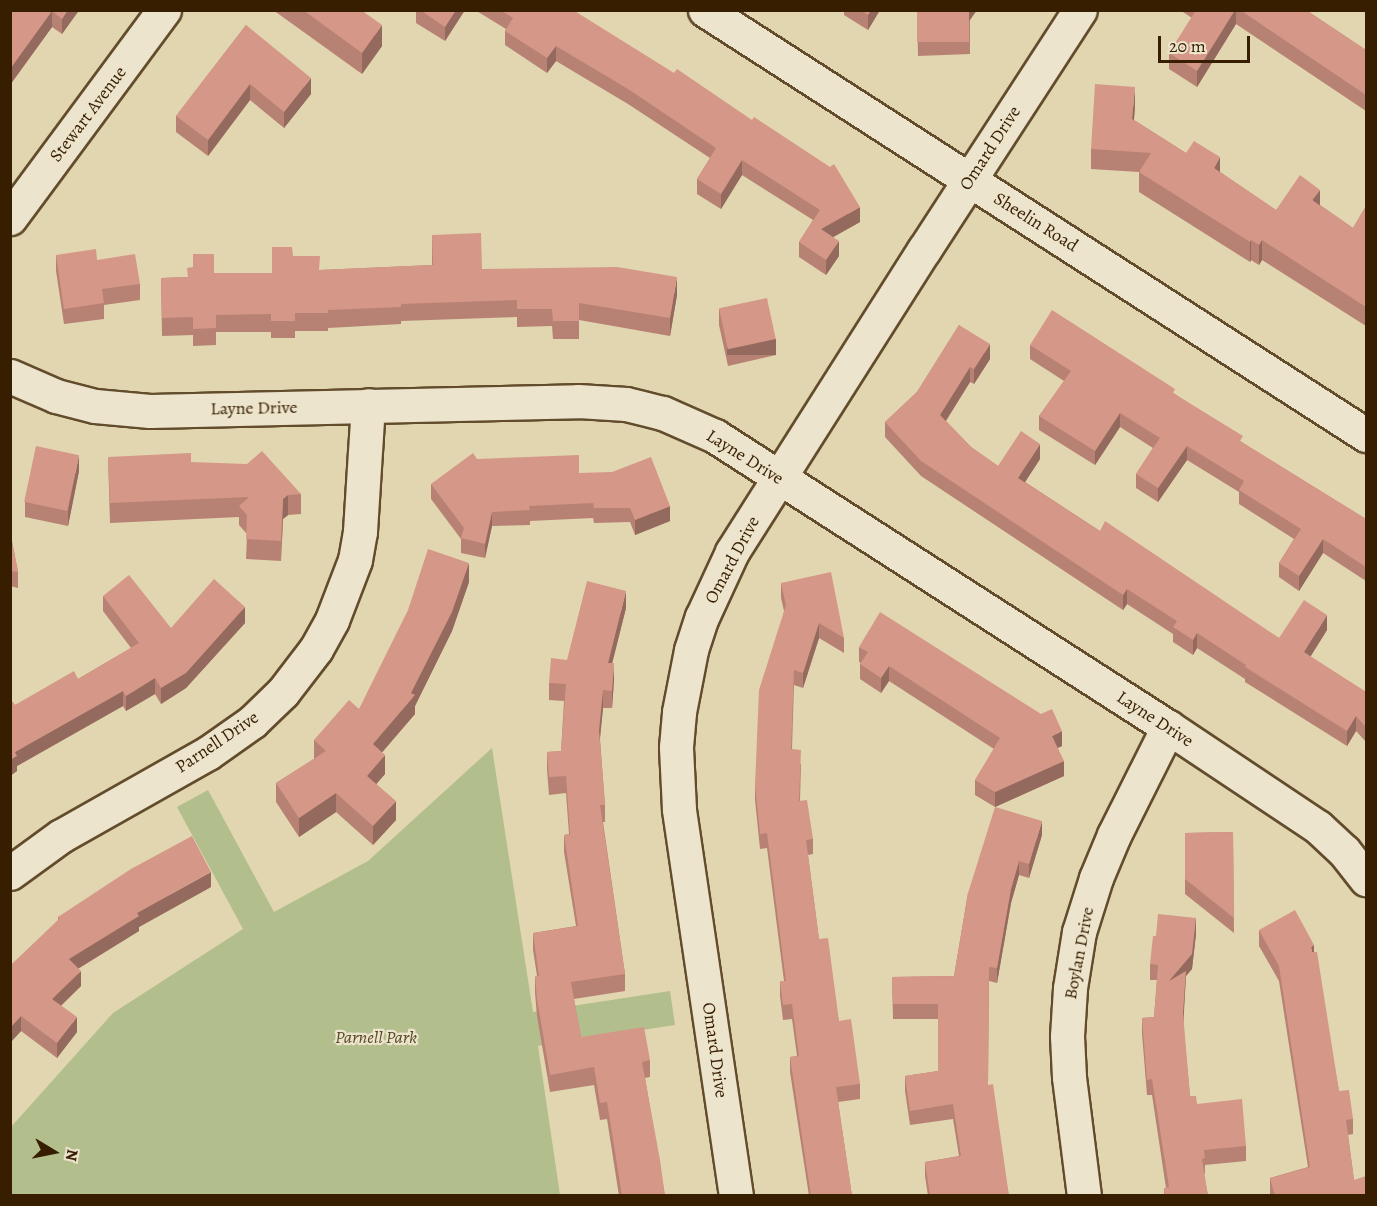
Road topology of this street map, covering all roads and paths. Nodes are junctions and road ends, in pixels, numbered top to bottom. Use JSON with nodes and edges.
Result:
{"nodes":[{"id":1,"x":164,"y":10,"type":"edge"},
{"id":2,"x":705,"y":10,"type":"edge"},
{"id":3,"x":1080,"y":10,"type":"edge"},
{"id":4,"x":970,"y":180,"type":"junction"},
{"id":5,"x":10,"y":218,"type":"edge"},
{"id":6,"x":10,"y":376,"type":"edge"},
{"id":7,"x":368,"y":405,"type":"junction"},
{"id":8,"x":1366,"y":435,"type":"edge"},
{"id":9,"x":778,"y":478,"type":"junction"},
{"id":10,"x":1168,"y":727,"type":"junction"},
{"id":11,"x":10,"y":873,"type":"edge"},
{"id":12,"x":1366,"y":879,"type":"edge"},
{"id":13,"x":736,"y":1196,"type":"edge"},
{"id":14,"x":1084,"y":1196,"type":"edge"}],
"edges":[{"from":1,"to":5,"type":"street","name":"Stewart Avenue"},
{"from":2,"to":4,"type":"street","name":"Sheelin Road"},
{"from":3,"to":4,"type":"street","name":"Omard Drive"},
{"from":4,"to":8,"type":"street","name":"Sheelin Road"},
{"from":4,"to":9,"type":"street","name":"Omard Drive"},
{"from":6,"to":7,"type":"street","name":"Layne Drive"},
{"from":7,"to":9,"type":"street","name":"Layne Drive"},
{"from":7,"to":11,"type":"street","name":"Parnell Drive"},
{"from":9,"to":10,"type":"street","name":"Layne Drive"},
{"from":9,"to":13,"type":"street","name":"Omard Drive"},
{"from":10,"to":12,"type":"street","name":"Layne Drive"},
{"from":10,"to":14,"type":"street","name":"Boylan Drive"}]}
